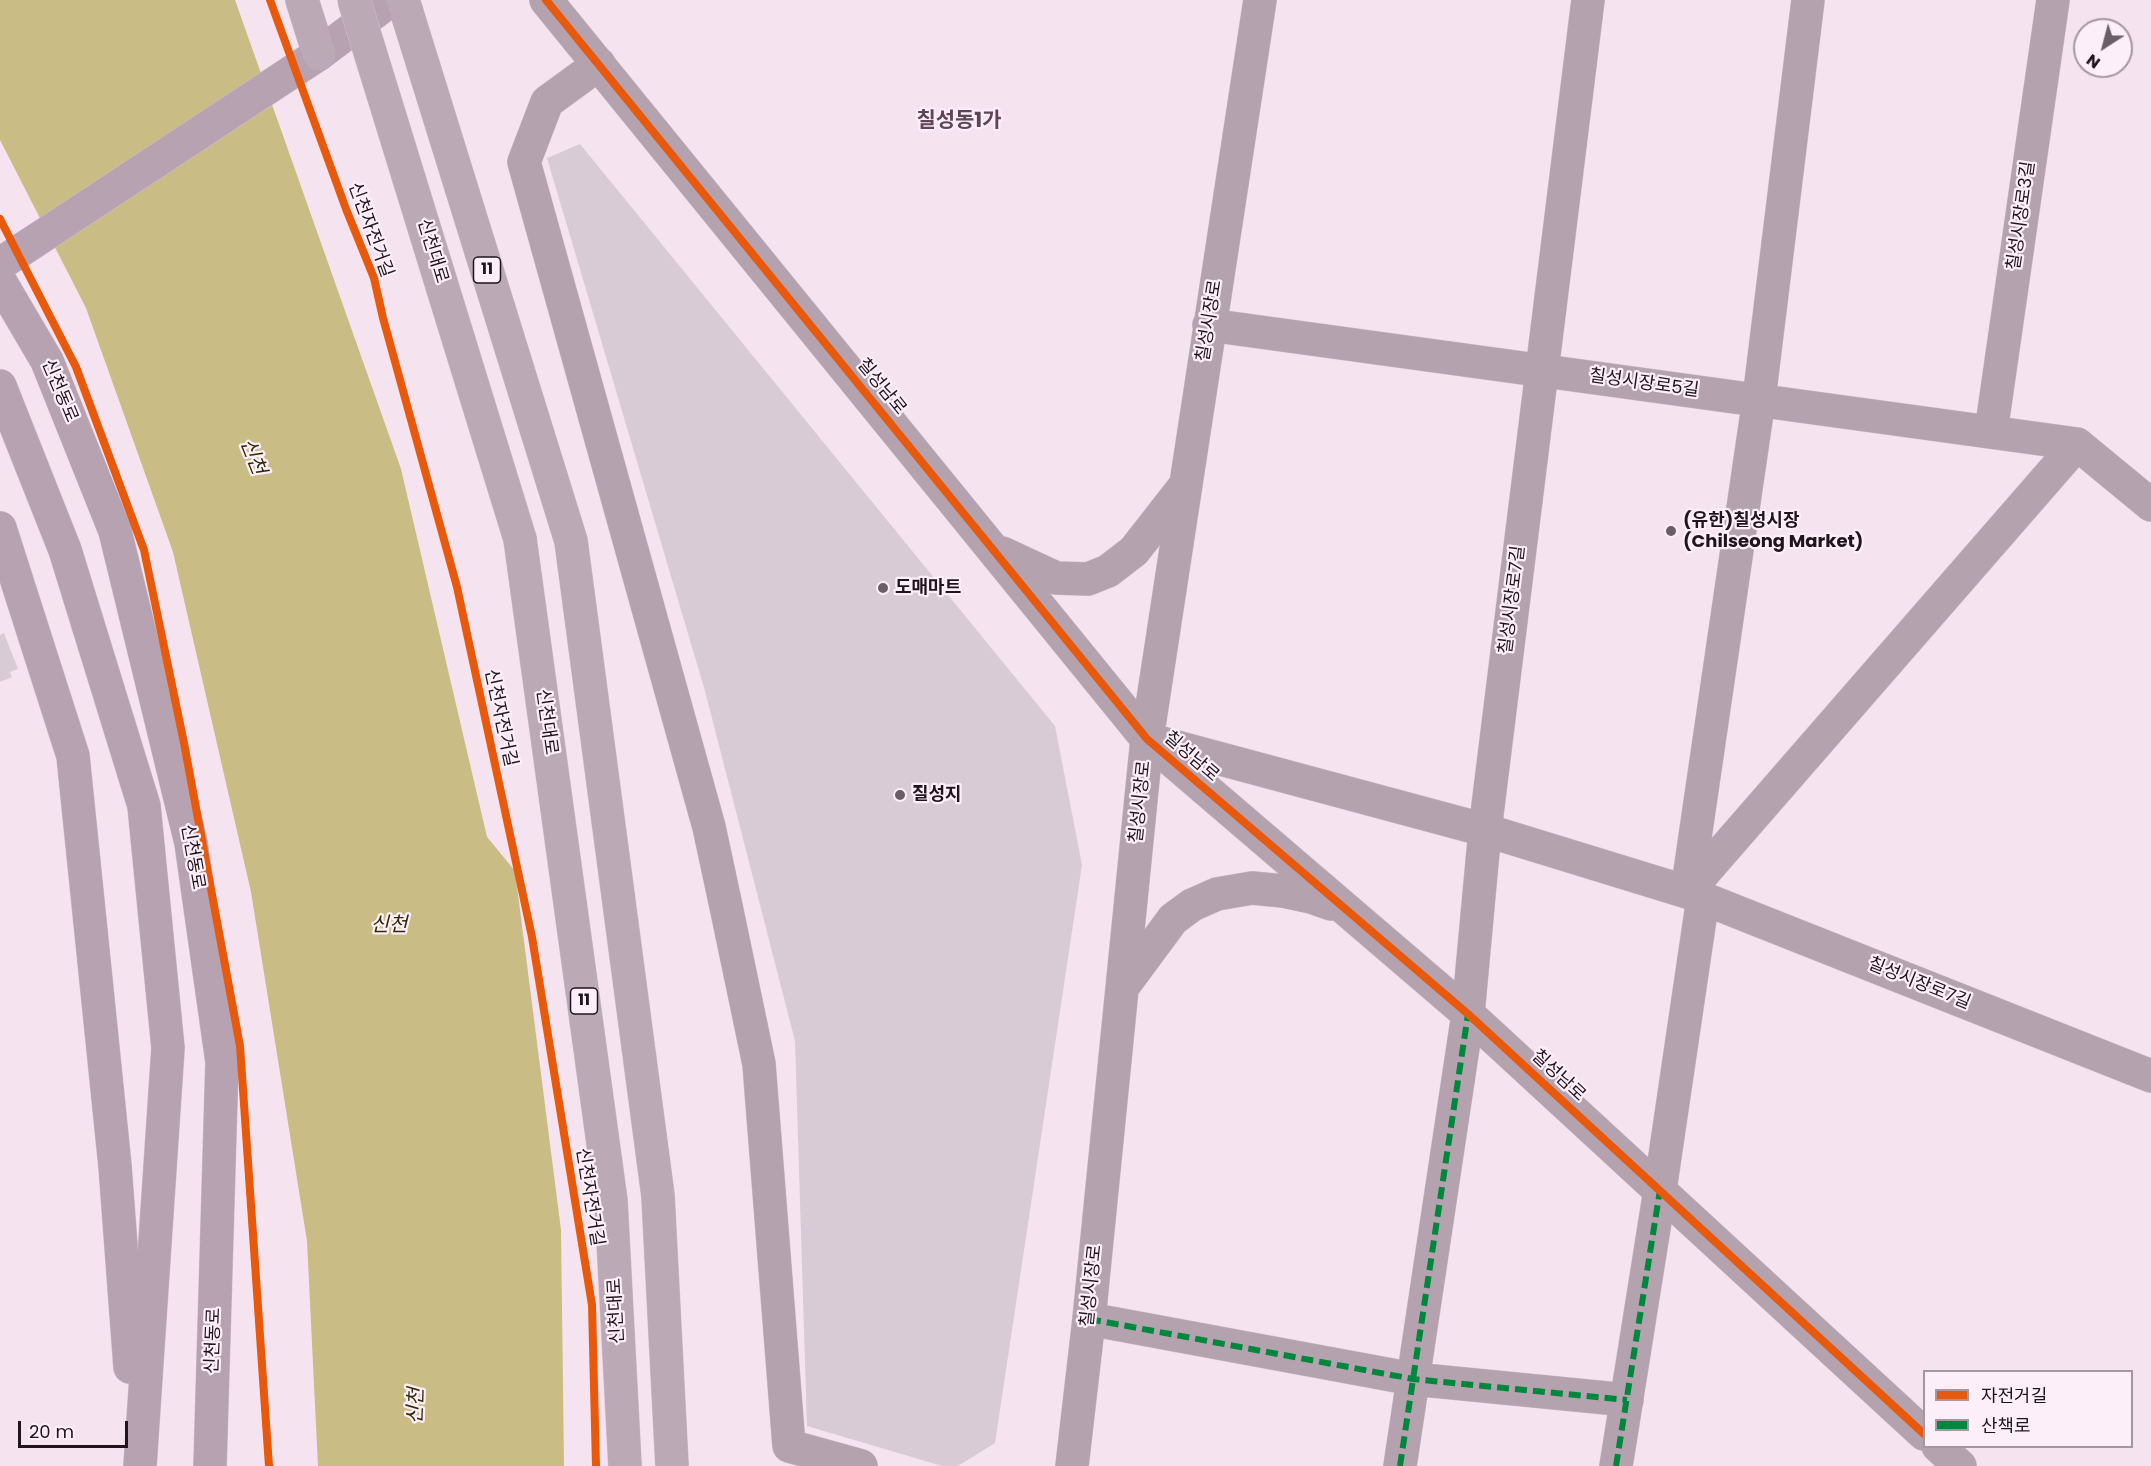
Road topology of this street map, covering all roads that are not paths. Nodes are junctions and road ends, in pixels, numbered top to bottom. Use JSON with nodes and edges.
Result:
{"nodes":[{"id":1,"x":302,"y":0,"type":"edge"},
{"id":2,"x":354,"y":0,"type":"edge"},
{"id":3,"x":391,"y":0,"type":"edge"},
{"id":4,"x":403,"y":0,"type":"edge"},
{"id":5,"x":546,"y":0,"type":"edge"},
{"id":6,"x":1260,"y":0,"type":"edge"},
{"id":7,"x":1588,"y":0,"type":"edge"},
{"id":8,"x":1808,"y":0,"type":"edge"},
{"id":9,"x":2054,"y":0,"type":"edge"},
{"id":10,"x":319,"y":54,"type":"junction"},
{"id":11,"x":599,"y":64,"type":"junction"},
{"id":12,"x":0,"y":264,"type":"edge"},
{"id":13,"x":0,"y":281,"type":"edge"},
{"id":14,"x":1209,"y":325,"type":"junction"},
{"id":15,"x":1541,"y":369,"type":"junction"},
{"id":16,"x":0,"y":386,"type":"edge"},
{"id":17,"x":1759,"y":399,"type":"junction"},
{"id":18,"x":1990,"y":432,"type":"junction"},
{"id":19,"x":2077,"y":444,"type":"junction"},
{"id":20,"x":1185,"y":486,"type":"junction"},
{"id":21,"x":2151,"y":505,"type":"edge"},
{"id":22,"x":0,"y":528,"type":"edge"},
{"id":23,"x":990,"y":547,"type":"junction"},
{"id":24,"x":1147,"y":739,"type":"junction"},
{"id":25,"x":1485,"y":830,"type":"junction"},
{"id":26,"x":1695,"y":895,"type":"junction"},
{"id":27,"x":1346,"y":910,"type":"junction"},
{"id":28,"x":1122,"y":988,"type":"junction"},
{"id":29,"x":1468,"y":1014,"type":"junction"},
{"id":30,"x":2151,"y":1076,"type":"edge"},
{"id":31,"x":1660,"y":1190,"type":"junction"},
{"id":32,"x":1089,"y":1319,"type":"junction"},
{"id":33,"x":1413,"y":1379,"type":"junction"},
{"id":34,"x":1627,"y":1401,"type":"junction"},
{"id":35,"x":1078,"y":1412,"type":"junction"},
{"id":36,"x":1923,"y":1433,"type":"edge"},
{"id":37,"x":1940,"y":1448,"type":"edge"},
{"id":38,"x":139,"y":1466,"type":"edge"},
{"id":39,"x":210,"y":1466,"type":"edge"},
{"id":40,"x":625,"y":1466,"type":"edge"},
{"id":41,"x":672,"y":1466,"type":"edge"},
{"id":42,"x":861,"y":1466,"type":"edge"},
{"id":43,"x":1072,"y":1466,"type":"edge"},
{"id":44,"x":1097,"y":1466,"type":"edge"},
{"id":45,"x":1400,"y":1466,"type":"edge"},
{"id":46,"x":1616,"y":1466,"type":"edge"},
{"id":47,"x":1960,"y":1466,"type":"edge"}],
"edges":[{"from":1,"to":10,"type":"highway"},
{"from":2,"to":40,"type":"highway","name":"신천대로","number":"11","bridge":true},
{"from":3,"to":10,"type":"main road"},
{"from":4,"to":41,"type":"highway","number":"11"},
{"from":5,"to":11,"type":"street","name":"칠성남로"},
{"from":6,"to":14,"type":"street","name":"칠성시장로"},
{"from":7,"to":15,"type":"street"},
{"from":8,"to":17,"type":"street"},
{"from":9,"to":18,"type":"street","name":"칠성시장로3길"},
{"from":10,"to":12,"type":"main road"},
{"from":11,"to":23,"type":"street","name":"칠성남로"},
{"from":11,"to":42,"type":"street"},
{"from":13,"to":39,"type":"main road","name":"신천동로"},
{"from":14,"to":15,"type":"street","name":"칠성시장로5길"},
{"from":14,"to":20,"type":"street","name":"칠성시장로"},
{"from":15,"to":17,"type":"street","name":"칠성시장로5길"},
{"from":15,"to":25,"type":"street","name":"칠성시장로7길"},
{"from":16,"to":38,"type":"main road"},
{"from":17,"to":18,"type":"street","name":"칠성시장로5길"},
{"from":17,"to":26,"type":"street"},
{"from":18,"to":19,"type":"street","name":"칠성시장로5길"},
{"from":19,"to":21,"type":"street"},
{"from":19,"to":26,"type":"street"},
{"from":20,"to":23,"type":"street"},
{"from":20,"to":24,"type":"street","name":"칠성시장로"},
{"from":22,"to":38,"type":"main road"},
{"from":23,"to":24,"type":"street","name":"칠성남로"},
{"from":24,"to":25,"type":"street","name":"칠성시장로7길"},
{"from":24,"to":27,"type":"street","name":"칠성남로"},
{"from":24,"to":28,"type":"street","name":"칠성시장로"},
{"from":25,"to":26,"type":"street","name":"칠성시장로7길"},
{"from":25,"to":29,"type":"street"},
{"from":26,"to":30,"type":"street","name":"칠성시장로7길"},
{"from":26,"to":31,"type":"street"},
{"from":27,"to":28,"type":"street"},
{"from":27,"to":29,"type":"street","name":"칠성남로"},
{"from":28,"to":32,"type":"street","name":"칠성시장로"},
{"from":29,"to":31,"type":"street","name":"칠성남로"},
{"from":29,"to":33,"type":"street"},
{"from":31,"to":34,"type":"street"},
{"from":31,"to":36,"type":"street","name":"칠성남로"},
{"from":32,"to":33,"type":"street"},
{"from":32,"to":35,"type":"street","name":"칠성시장로"},
{"from":33,"to":34,"type":"street"},
{"from":33,"to":45,"type":"street"},
{"from":34,"to":46,"type":"street"},
{"from":35,"to":43,"type":"street","name":"칠성시장로"},
{"from":35,"to":44,"type":"street"},
{"from":37,"to":47,"type":"street"}]}
